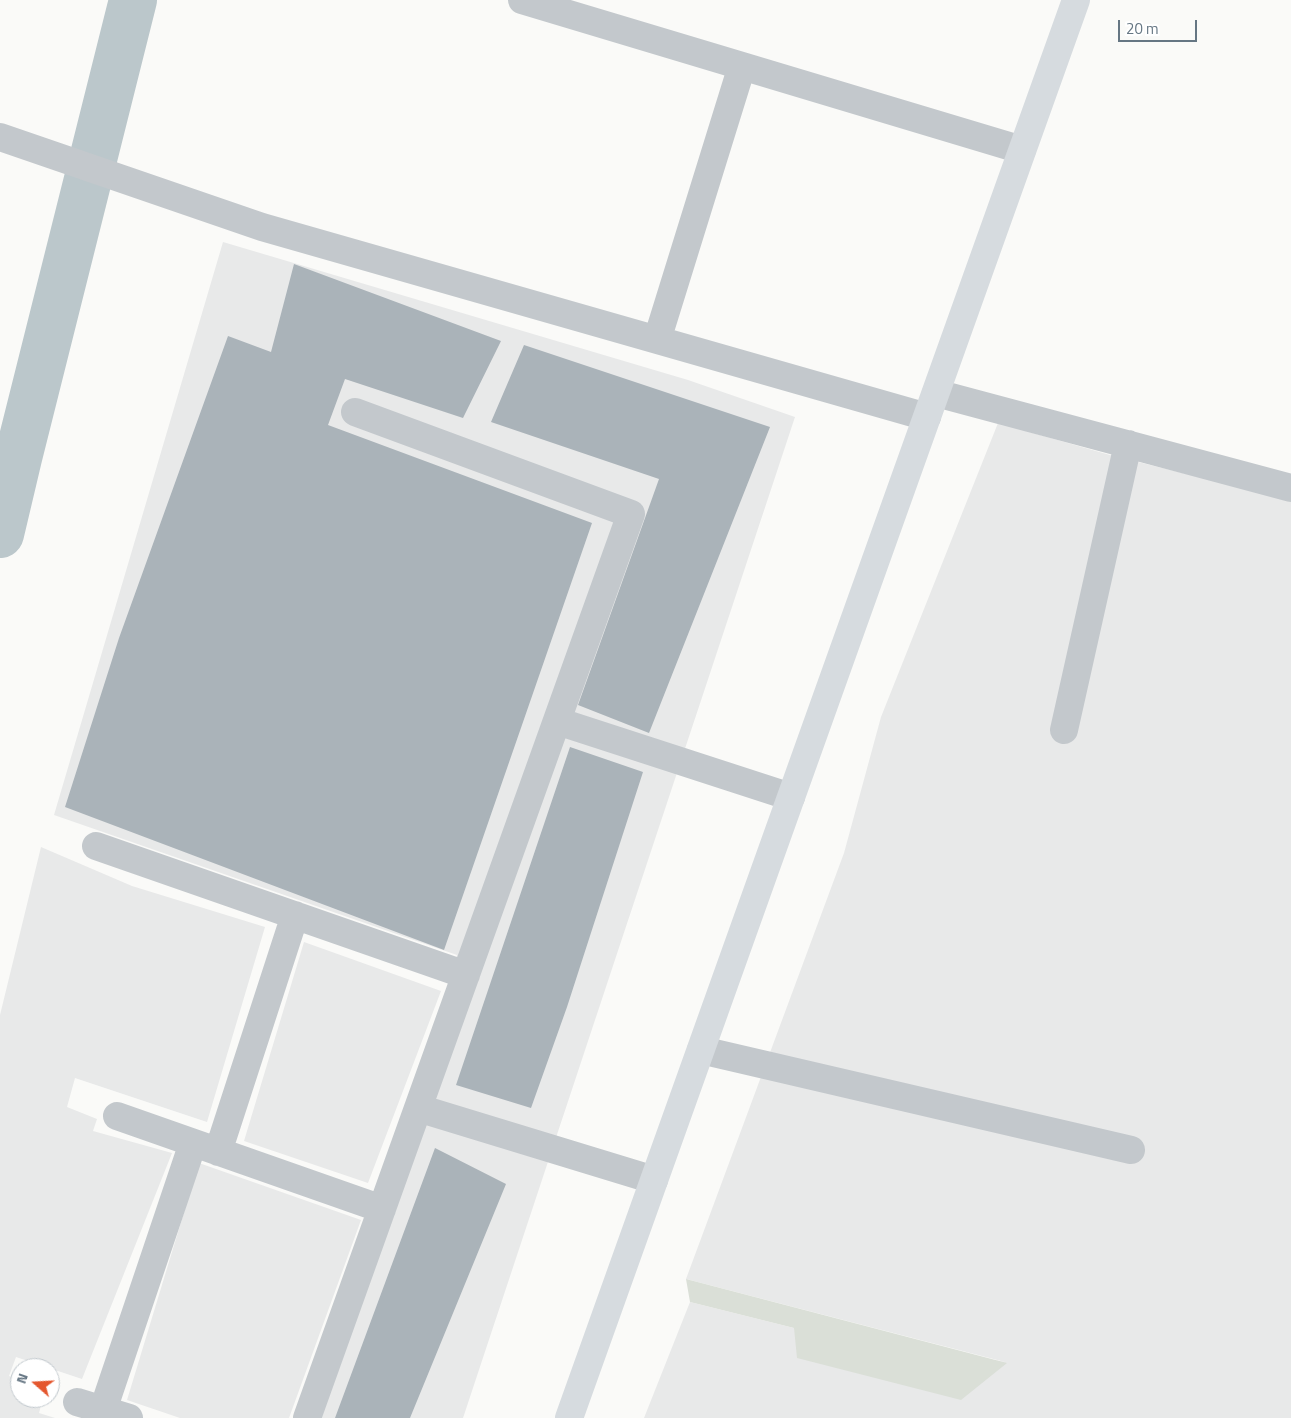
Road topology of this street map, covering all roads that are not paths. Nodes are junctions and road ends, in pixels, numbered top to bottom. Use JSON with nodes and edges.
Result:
{"nodes":[{"id":1,"x":522,"y":0,"type":"edge"},
{"id":2,"x":1076,"y":0,"type":"edge"},
{"id":3,"x":742,"y":66,"type":"junction"},
{"id":4,"x":0,"y":137,"type":"edge"},
{"id":5,"x":1022,"y":150,"type":"junction"},
{"id":6,"x":657,"y":340,"type":"junction"},
{"id":7,"x":931,"y":405,"type":"junction"},
{"id":8,"x":355,"y":412,"type":"dead end"},
{"id":9,"x":1128,"y":444,"type":"junction"},
{"id":10,"x":1291,"y":488,"type":"edge"},
{"id":11,"x":557,"y":721,"type":"junction"},
{"id":12,"x":1064,"y":730,"type":"dead end"},
{"id":13,"x":791,"y":797,"type":"junction"},
{"id":14,"x":96,"y":846,"type":"dead end"},
{"id":15,"x":295,"y":915,"type":"junction"},
{"id":16,"x":466,"y":974,"type":"junction"},
{"id":17,"x":701,"y":1050,"type":"junction"},
{"id":18,"x":418,"y":1108,"type":"junction"},
{"id":19,"x":117,"y":1116,"type":"dead end"},
{"id":20,"x":205,"y":1147,"type":"junction"},
{"id":21,"x":1131,"y":1150,"type":"dead end"},
{"id":22,"x":654,"y":1180,"type":"junction"},
{"id":23,"x":382,"y":1209,"type":"junction"},
{"id":24,"x":77,"y":1402,"type":"dead end"},
{"id":25,"x":103,"y":1410,"type":"junction"},
{"id":26,"x":129,"y":1418,"type":"edge"},
{"id":27,"x":307,"y":1418,"type":"edge"},
{"id":28,"x":569,"y":1418,"type":"edge"}],
"edges":[{"from":1,"to":3,"type":"street"},
{"from":2,"to":5,"type":"main road"},
{"from":3,"to":5,"type":"street"},
{"from":3,"to":6,"type":"street"},
{"from":4,"to":6,"type":"street"},
{"from":5,"to":7,"type":"main road"},
{"from":6,"to":7,"type":"street"},
{"from":7,"to":9,"type":"street"},
{"from":7,"to":13,"type":"main road"},
{"from":8,"to":11,"type":"street"},
{"from":9,"to":10,"type":"street"},
{"from":9,"to":12,"type":"street"},
{"from":11,"to":13,"type":"street"},
{"from":11,"to":16,"type":"street"},
{"from":13,"to":17,"type":"main road"},
{"from":14,"to":15,"type":"street"},
{"from":15,"to":16,"type":"street"},
{"from":15,"to":20,"type":"street"},
{"from":16,"to":18,"type":"street"},
{"from":17,"to":21,"type":"street"},
{"from":17,"to":22,"type":"main road"},
{"from":18,"to":22,"type":"street"},
{"from":18,"to":23,"type":"street"},
{"from":19,"to":20,"type":"street"},
{"from":20,"to":23,"type":"street"},
{"from":20,"to":25,"type":"street"},
{"from":22,"to":28,"type":"main road"},
{"from":23,"to":27,"type":"street"},
{"from":24,"to":25,"type":"street"},
{"from":25,"to":26,"type":"street"}]}
